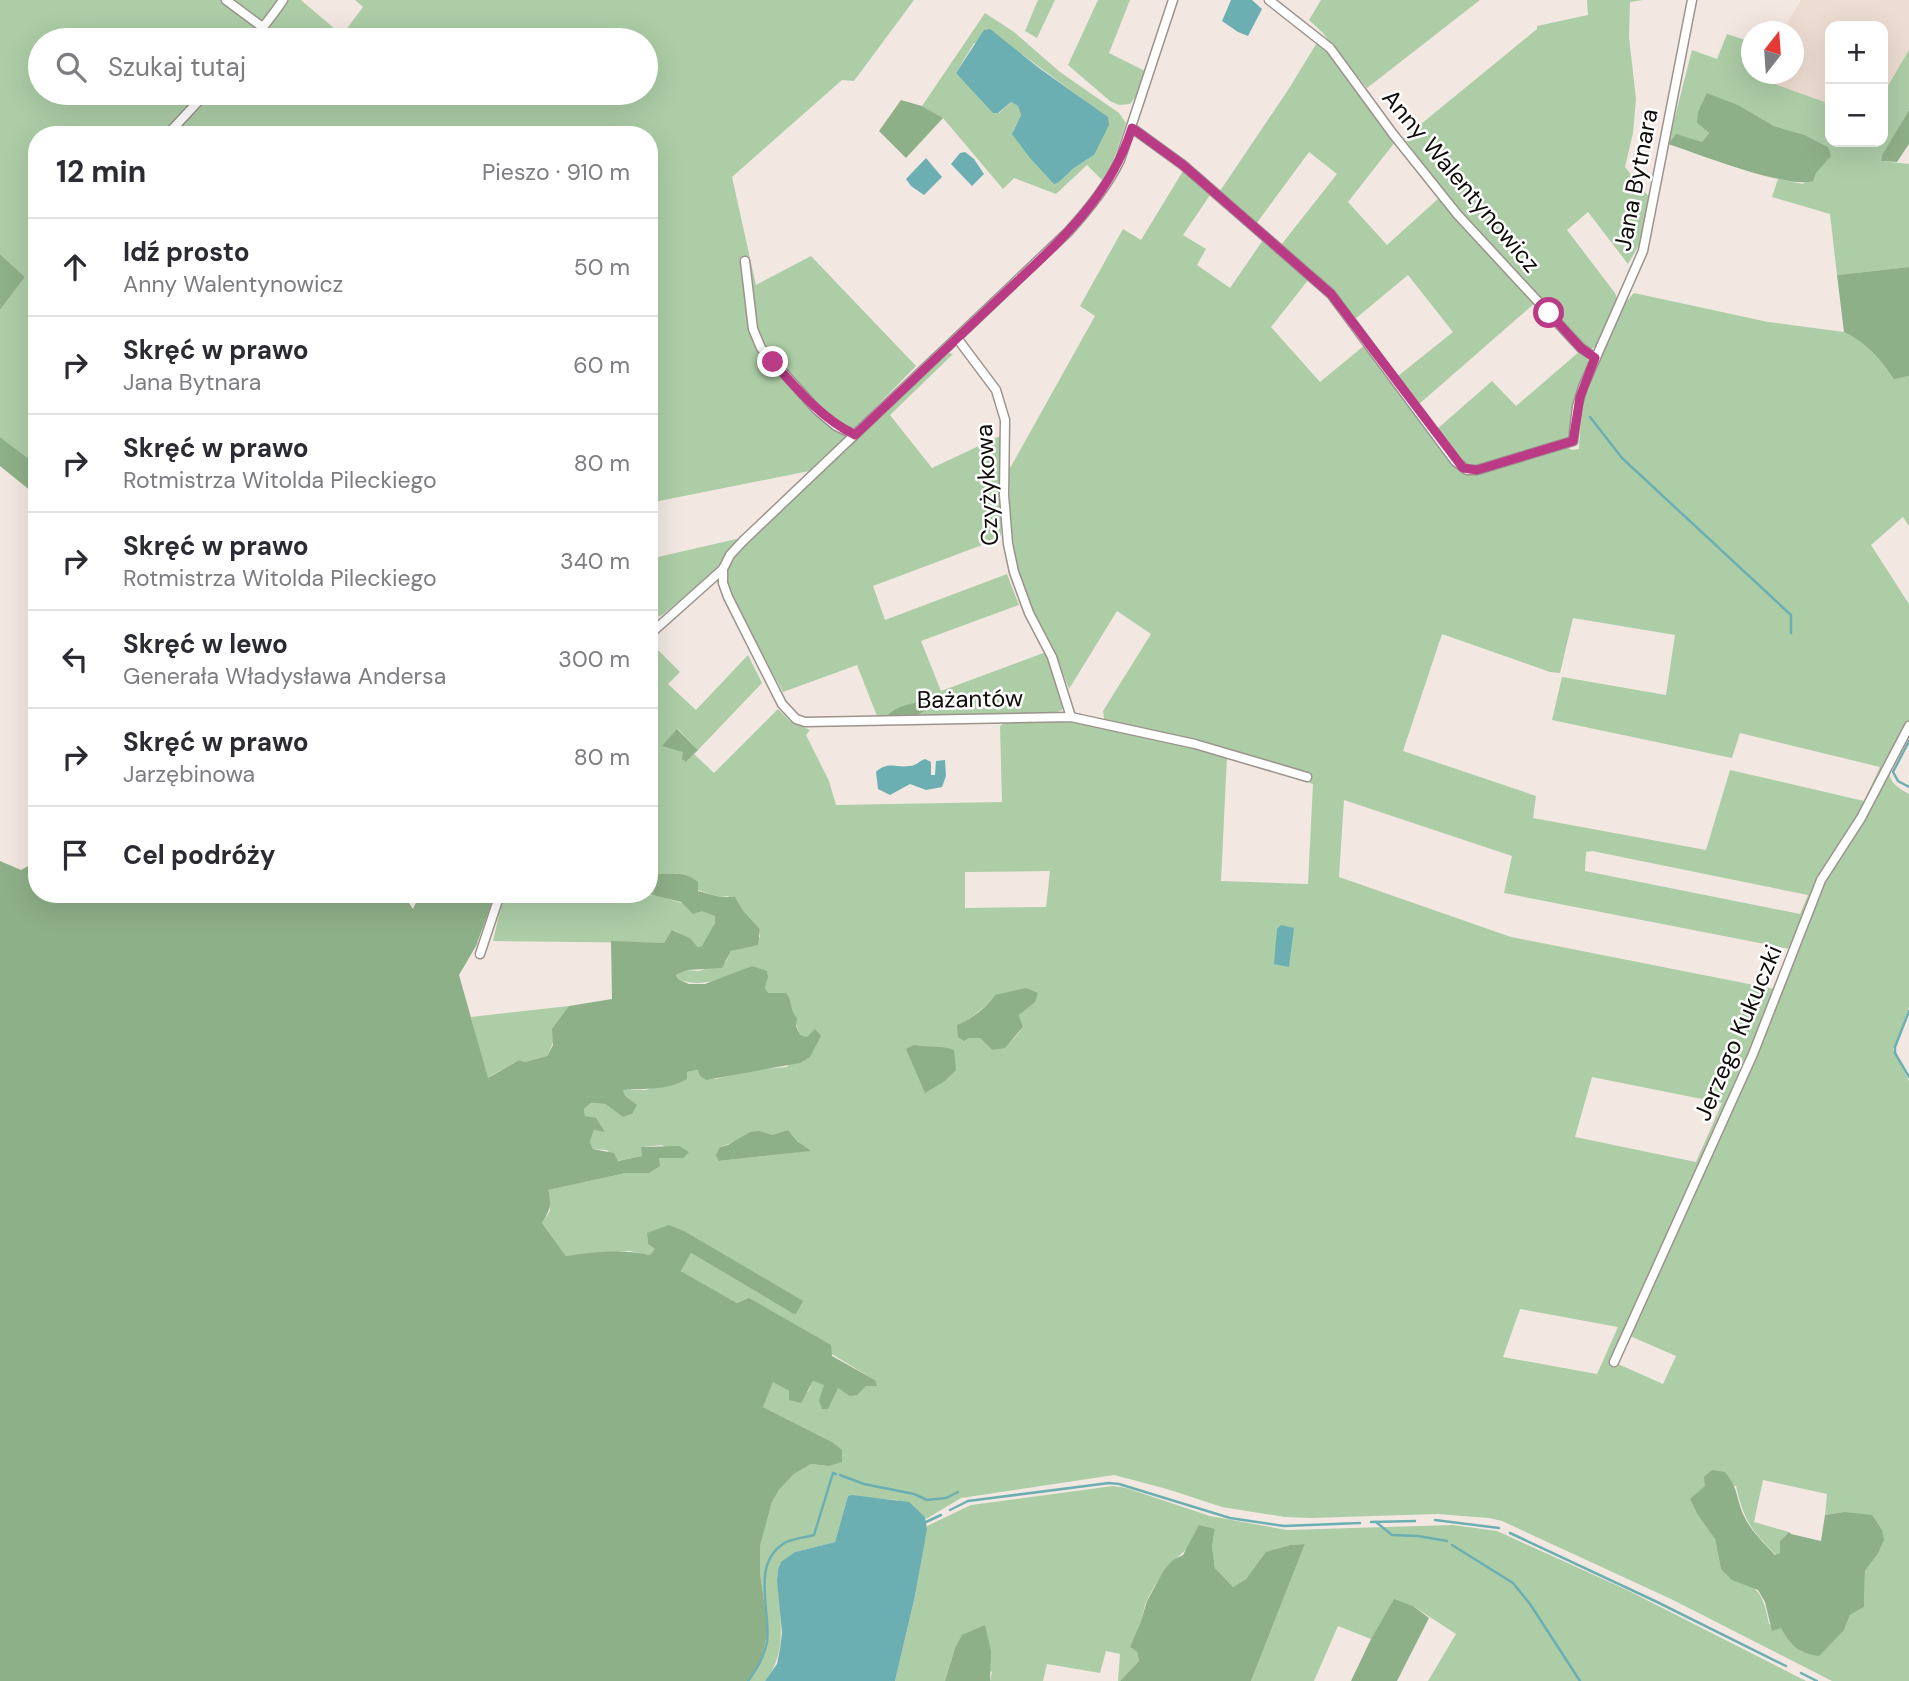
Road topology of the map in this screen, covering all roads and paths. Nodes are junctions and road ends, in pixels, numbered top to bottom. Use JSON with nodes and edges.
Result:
{"nodes":[{"id":1,"x":226,"y":0,"type":"edge"},
{"id":2,"x":283,"y":0,"type":"edge"},
{"id":3,"x":1173,"y":0,"type":"edge"},
{"id":4,"x":1269,"y":0,"type":"edge"},
{"id":5,"x":1692,"y":0,"type":"edge"},
{"id":6,"x":261,"y":26,"type":"joint"},
{"id":7,"x":195,"y":105,"type":"edge"},
{"id":8,"x":175,"y":126,"type":"edge"},
{"id":9,"x":1132,"y":128,"type":"junction"},
{"id":10,"x":745,"y":261,"type":"dead end"},
{"id":11,"x":957,"y":338,"type":"junction"},
{"id":12,"x":1595,"y":358,"type":"junction"},
{"id":13,"x":855,"y":435,"type":"junction"},
{"id":14,"x":723,"y":569,"type":"junction"},
{"id":15,"x":658,"y":625,"type":"edge"},
{"id":16,"x":1071,"y":717,"type":"junction"},
{"id":17,"x":1909,"y":726,"type":"edge"},
{"id":18,"x":1307,"y":777,"type":"dead end"},
{"id":19,"x":497,"y":903,"type":"edge"},
{"id":20,"x":480,"y":954,"type":"dead end"},
{"id":21,"x":1614,"y":1362,"type":"dead end"}],
"edges":[{"from":1,"to":6,"type":"street"},
{"from":2,"to":6,"type":"street"},
{"from":3,"to":9,"type":"street"},
{"from":4,"to":12,"type":"street","name":"Anny Walentynowicz"},
{"from":5,"to":12,"type":"street","name":"Jana Bytnara"},
{"from":7,"to":8,"type":"street"},
{"from":9,"to":11,"type":"street"},
{"from":9,"to":12,"type":"street","name":"Jana Bytnara"},
{"from":10,"to":13,"type":"street"},
{"from":11,"to":13,"type":"street"},
{"from":11,"to":16,"type":"street","name":"Czyżykowa"},
{"from":13,"to":14,"type":"street"},
{"from":14,"to":15,"type":"street"},
{"from":14,"to":16,"type":"street","name":"Bażantów"},
{"from":16,"to":18,"type":"street","name":"Bażantów"},
{"from":17,"to":21,"type":"street","name":"Jerzego Kukuczki"},
{"from":19,"to":20,"type":"street"}]}
